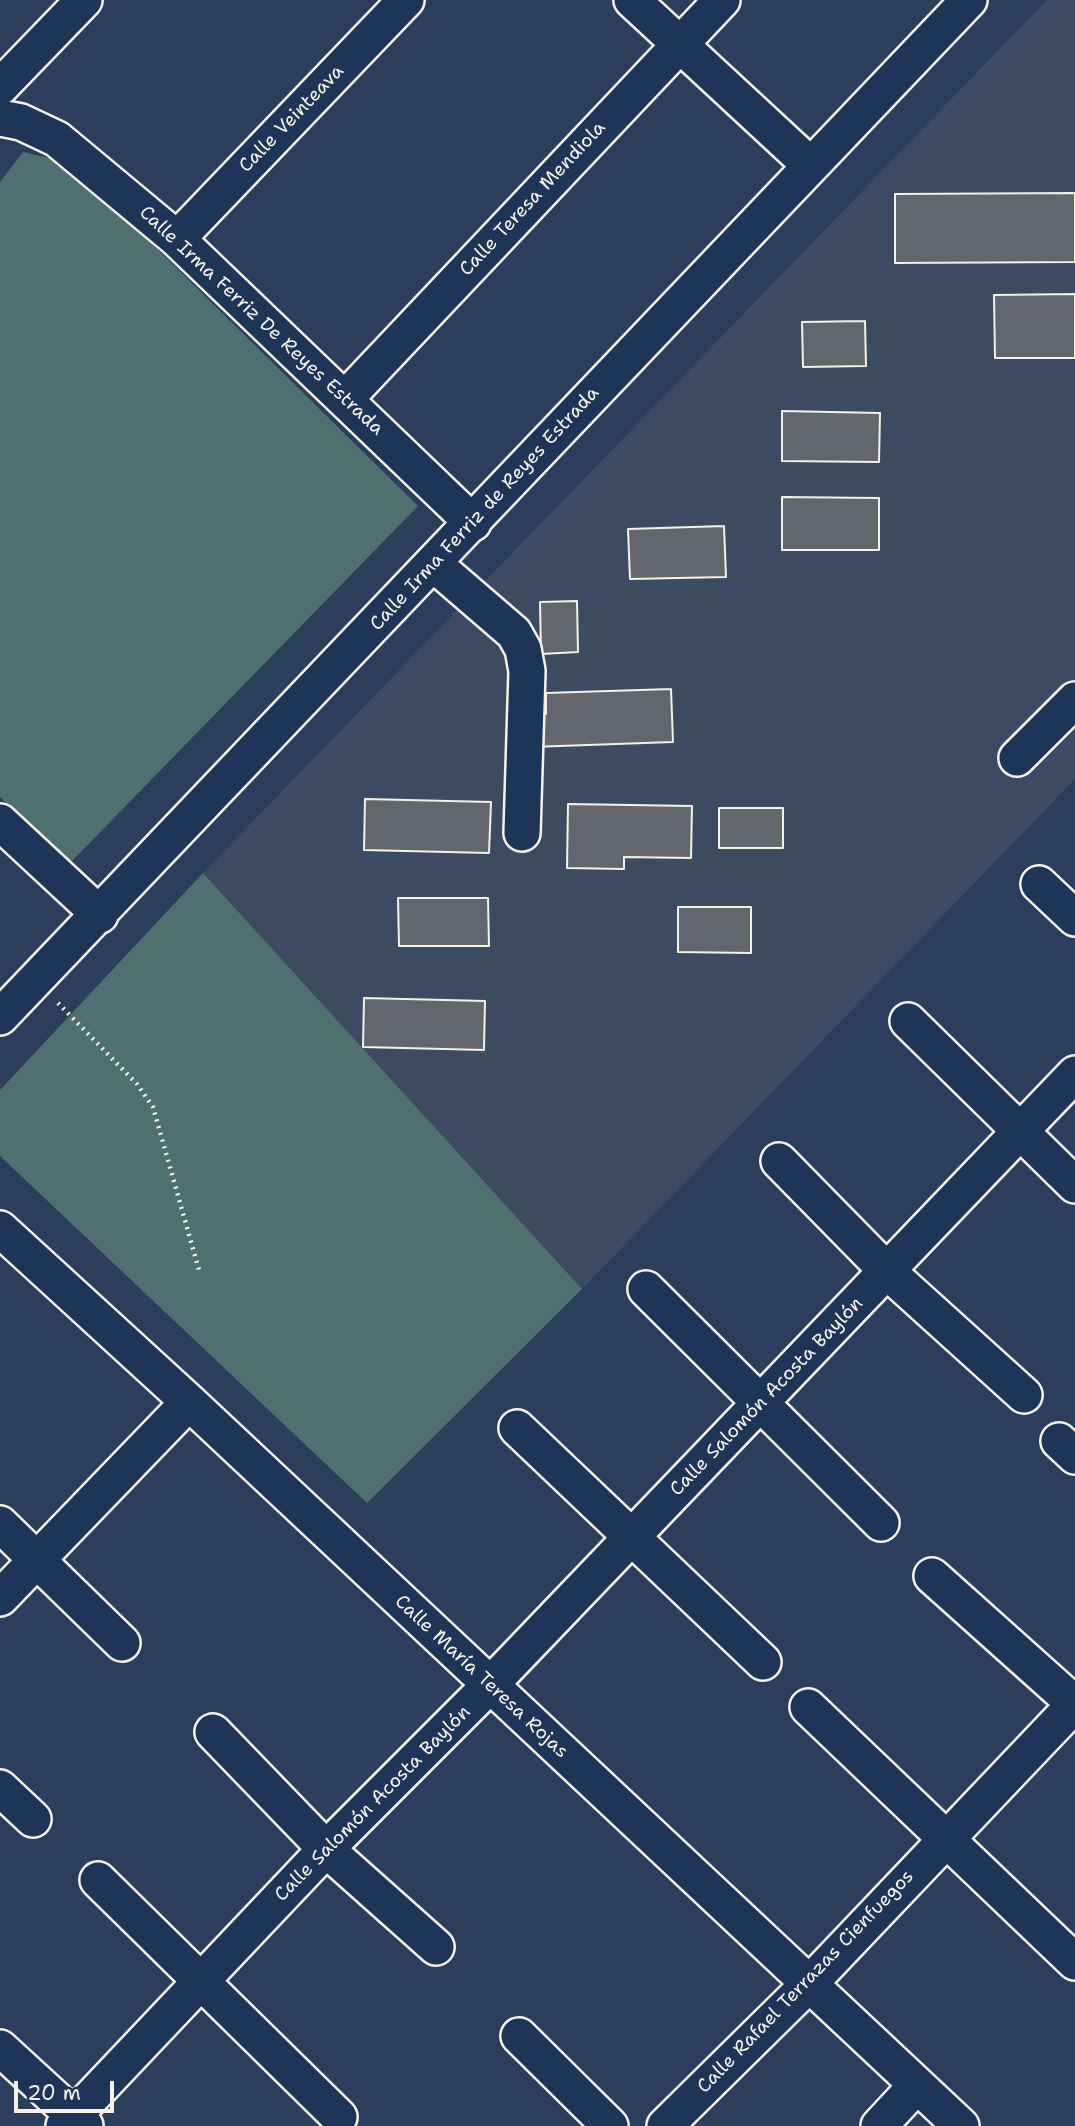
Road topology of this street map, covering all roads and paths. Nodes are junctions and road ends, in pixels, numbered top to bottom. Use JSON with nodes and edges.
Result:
{"nodes":[{"id":1,"x":84,"y":0,"type":"edge"},
{"id":2,"x":406,"y":0,"type":"edge"},
{"id":3,"x":632,"y":0,"type":"edge"},
{"id":4,"x":722,"y":0,"type":"edge"},
{"id":5,"x":969,"y":0,"type":"edge"},
{"id":6,"x":678,"y":45,"type":"junction"},
{"id":7,"x":0,"y":87,"type":"edge"},
{"id":8,"x":0,"y":118,"type":"edge"},
{"id":9,"x":810,"y":165,"type":"junction"},
{"id":10,"x":177,"y":239,"type":"junction"},
{"id":11,"x":345,"y":399,"type":"junction"},
{"id":12,"x":473,"y":523,"type":"junction"},
{"id":13,"x":434,"y":564,"type":"junction"},
{"id":14,"x":1075,"y":700,"type":"edge"},
{"id":15,"x":1017,"y":758,"type":"dead end"},
{"id":16,"x":0,"y":822,"type":"edge"},
{"id":17,"x":522,"y":833,"type":"dead end"},
{"id":18,"x":1039,"y":884,"type":"dead end"},
{"id":19,"x":100,"y":915,"type":"junction"},
{"id":20,"x":1075,"y":918,"type":"edge"},
{"id":21,"x":37,"y":981,"type":"junction"},
{"id":22,"x":0,"y":1017,"type":"edge"},
{"id":23,"x":908,"y":1021,"type":"dead end"},
{"id":24,"x":1075,"y":1074,"type":"edge"},
{"id":25,"x":1021,"y":1130,"type":"junction"},
{"id":26,"x":779,"y":1161,"type":"dead end"},
{"id":27,"x":1075,"y":1185,"type":"edge"},
{"id":28,"x":0,"y":1229,"type":"edge"},
{"id":29,"x":200,"y":1270,"type":"dead end"},
{"id":30,"x":888,"y":1272,"type":"junction"},
{"id":31,"x":646,"y":1289,"type":"dead end"},
{"id":32,"x":1024,"y":1395,"type":"dead end"},
{"id":33,"x":189,"y":1402,"type":"junction"},
{"id":34,"x":760,"y":1404,"type":"junction"},
{"id":35,"x":517,"y":1428,"type":"dead end"},
{"id":36,"x":881,"y":1523,"type":"dead end"},
{"id":37,"x":0,"y":1524,"type":"edge"},
{"id":38,"x":633,"y":1536,"type":"junction"},
{"id":39,"x":37,"y":1560,"type":"junction"},
{"id":40,"x":932,"y":1576,"type":"dead end"},
{"id":41,"x":0,"y":1598,"type":"edge"},
{"id":42,"x":122,"y":1643,"type":"dead end"},
{"id":43,"x":763,"y":1662,"type":"dead end"},
{"id":44,"x":489,"y":1686,"type":"junction"},
{"id":45,"x":1075,"y":1704,"type":"edge"},
{"id":46,"x":808,"y":1707,"type":"dead end"},
{"id":47,"x":213,"y":1732,"type":"dead end"},
{"id":48,"x":0,"y":1788,"type":"edge"},
{"id":49,"x":33,"y":1819,"type":"dead end"},
{"id":50,"x":947,"y":1838,"type":"junction"},
{"id":51,"x":327,"y":1849,"type":"junction"},
{"id":52,"x":98,"y":1880,"type":"dead end"},
{"id":53,"x":436,"y":1947,"type":"dead end"},
{"id":54,"x":1075,"y":1962,"type":"edge"},
{"id":55,"x":199,"y":1982,"type":"junction"},
{"id":56,"x":809,"y":1984,"type":"junction"},
{"id":57,"x":519,"y":2036,"type":"dead end"},
{"id":58,"x":0,"y":2048,"type":"edge"},
{"id":59,"x":917,"y":2085,"type":"junction"},
{"id":60,"x":339,"y":2117,"type":"dead end"},
{"id":61,"x":74,"y":2123,"type":"edge"},
{"id":62,"x":610,"y":2126,"type":"edge"},
{"id":63,"x":665,"y":2126,"type":"edge"},
{"id":64,"x":879,"y":2126,"type":"edge"},
{"id":65,"x":961,"y":2126,"type":"edge"}],
"edges":[{"from":1,"to":7,"type":"street"},
{"from":2,"to":10,"type":"street","name":"Calle Veinteava"},
{"from":3,"to":6,"type":"street"},
{"from":4,"to":6,"type":"street","name":"Calle Teresa Mendiola"},
{"from":5,"to":9,"type":"street","name":"Calle Irma Ferriz de Reyes Estrada"},
{"from":6,"to":9,"type":"street"},
{"from":6,"to":11,"type":"street","name":"Calle Teresa Mendiola"},
{"from":8,"to":10,"type":"street","name":"Calle Irma Ferriz De Reyes Estrada"},
{"from":9,"to":12,"type":"street","name":"Calle Irma Ferriz de Reyes Estrada"},
{"from":10,"to":11,"type":"street","name":"Calle Irma Ferriz De Reyes Estrada"},
{"from":11,"to":12,"type":"street","name":"Calle Irma Ferriz De Reyes Estrada"},
{"from":12,"to":13,"type":"street","name":"Calle Irma Ferriz de Reyes Estrada"},
{"from":13,"to":17,"type":"street"},
{"from":13,"to":19,"type":"street","name":"Calle Irma Ferriz de Reyes Estrada"},
{"from":14,"to":15,"type":"street"},
{"from":16,"to":19,"type":"street"},
{"from":18,"to":20,"type":"street"},
{"from":19,"to":21,"type":"street","name":"Calle Irma Ferriz de Reyes Estrada"},
{"from":21,"to":22,"type":"street","name":"Calle Irma Ferriz de Reyes Estrada"},
{"from":21,"to":29,"type":"path"},
{"from":23,"to":25,"type":"street"},
{"from":24,"to":25,"type":"street","name":"Calle Salomón Acosta Baylón"},
{"from":25,"to":27,"type":"street"},
{"from":25,"to":30,"type":"street","name":"Calle Salomón Acosta Baylón"},
{"from":26,"to":30,"type":"street"},
{"from":28,"to":33,"type":"street","name":"Calle María Teresa Rojas"},
{"from":30,"to":32,"type":"street"},
{"from":30,"to":34,"type":"street","name":"Calle Salomón Acosta Baylón"},
{"from":31,"to":34,"type":"street"},
{"from":33,"to":39,"type":"street"},
{"from":33,"to":44,"type":"street","name":"Calle María Teresa Rojas"},
{"from":34,"to":36,"type":"street"},
{"from":34,"to":38,"type":"street","name":"Calle Salomón Acosta Baylón"},
{"from":35,"to":38,"type":"street"},
{"from":37,"to":39,"type":"street"},
{"from":38,"to":43,"type":"street"},
{"from":38,"to":44,"type":"street","name":"Calle Salomón Acosta Baylón"},
{"from":39,"to":41,"type":"street"},
{"from":39,"to":42,"type":"street"},
{"from":40,"to":45,"type":"street"},
{"from":44,"to":51,"type":"street","name":"Calle Salomón Acosta Baylón"},
{"from":44,"to":56,"type":"street","name":"Calle María Teresa Rojas"},
{"from":45,"to":50,"type":"street","name":"Calle Rafael Terrazas Cienfuegos"},
{"from":46,"to":50,"type":"street"},
{"from":47,"to":51,"type":"street"},
{"from":48,"to":49,"type":"street"},
{"from":50,"to":54,"type":"street"},
{"from":50,"to":56,"type":"street","name":"Calle Rafael Terrazas Cienfuegos"},
{"from":51,"to":53,"type":"street"},
{"from":51,"to":55,"type":"street","name":"Calle Salomón Acosta Baylón"},
{"from":52,"to":55,"type":"street"},
{"from":55,"to":60,"type":"street"},
{"from":55,"to":61,"type":"street","name":"Calle Salomón Acosta Baylón"},
{"from":56,"to":59,"type":"street","name":"Calle María Teresa Rojas"},
{"from":56,"to":63,"type":"street","name":"Calle Rafael Terrazas Cienfuegos"},
{"from":57,"to":62,"type":"street"},
{"from":58,"to":61,"type":"street"},
{"from":59,"to":64,"type":"street"},
{"from":59,"to":65,"type":"street","name":"Calle María Teresa Rojas"}]}
